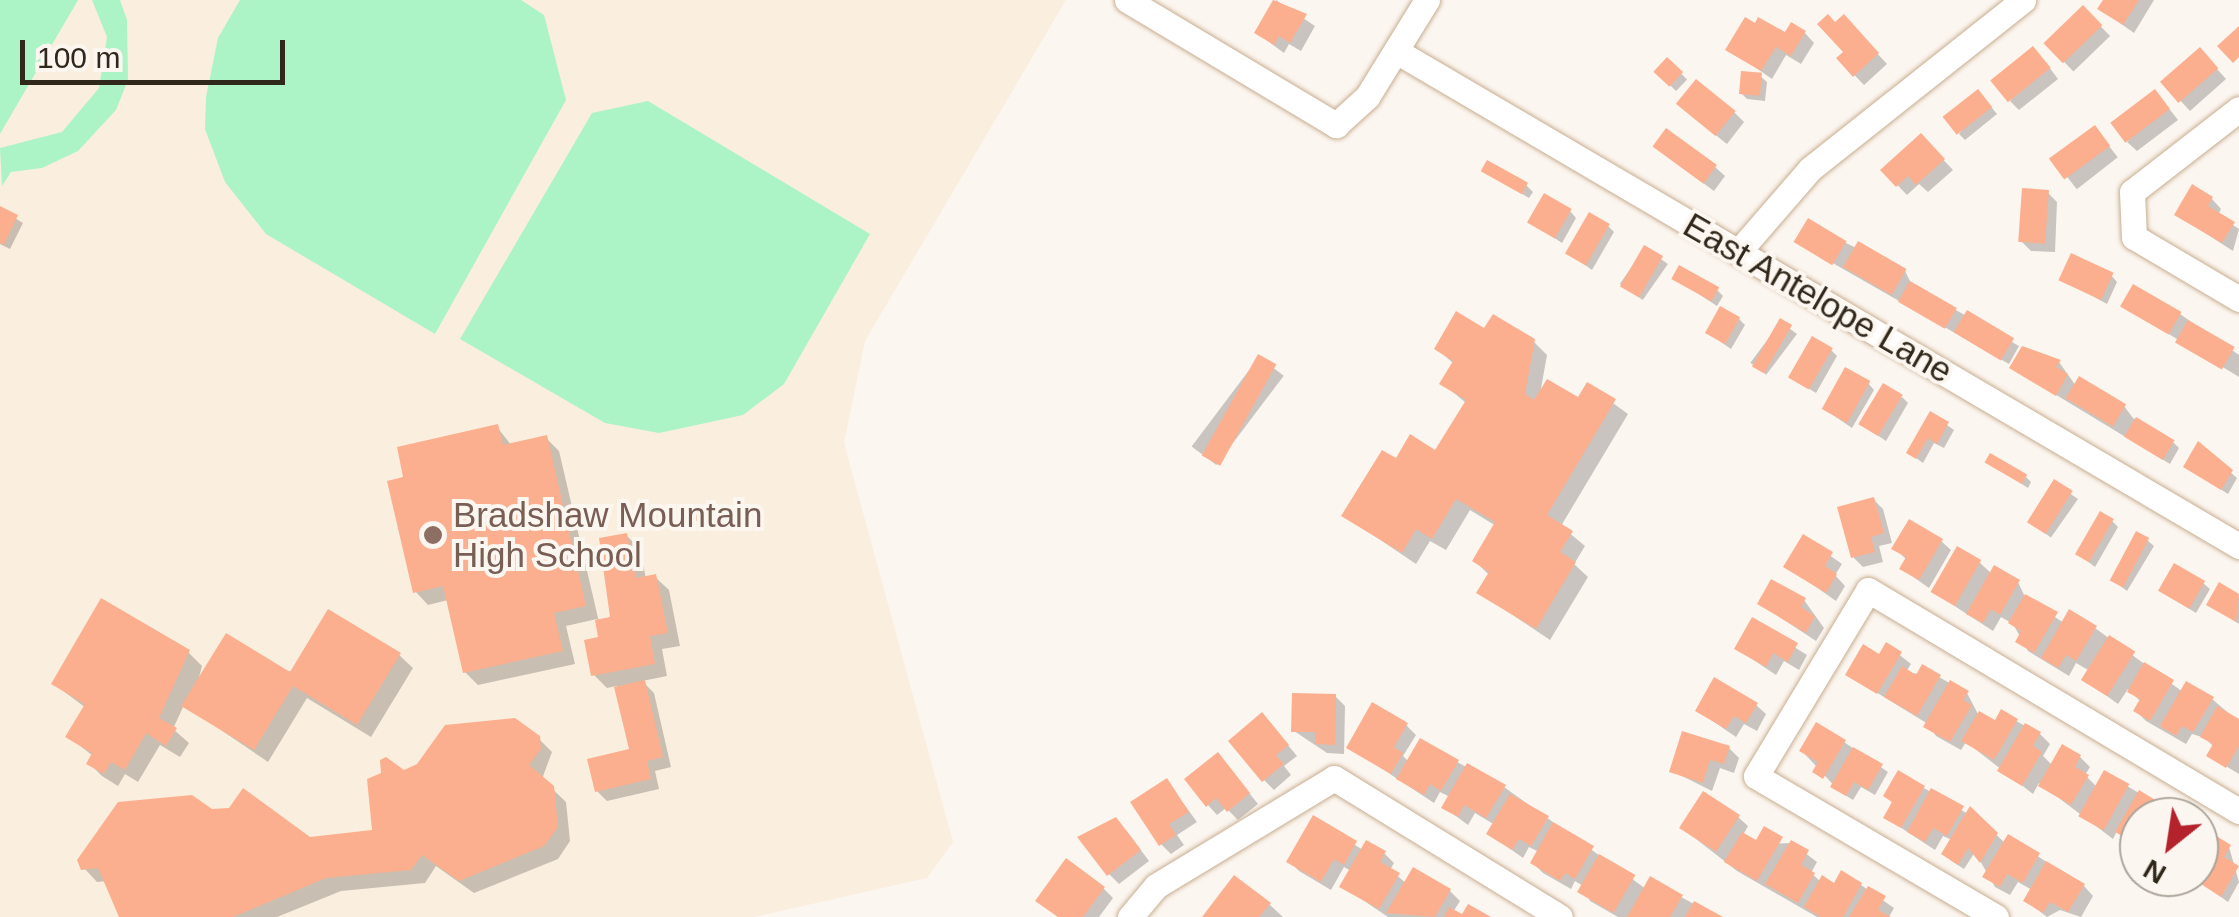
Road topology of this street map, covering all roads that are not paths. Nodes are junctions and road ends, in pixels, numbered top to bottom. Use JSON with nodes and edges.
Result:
{"nodes":[{"id":1,"x":1127,"y":0,"type":"edge"},
{"id":2,"x":1427,"y":0,"type":"edge"},
{"id":3,"x":2023,"y":0,"type":"edge"},
{"id":4,"x":1396,"y":51,"type":"junction"},
{"id":5,"x":2239,"y":108,"type":"edge"},
{"id":6,"x":1739,"y":251,"type":"junction"},
{"id":7,"x":2239,"y":298,"type":"edge"},
{"id":8,"x":2239,"y":546,"type":"edge"},
{"id":9,"x":2239,"y":811,"type":"edge"},
{"id":10,"x":1130,"y":917,"type":"edge"},
{"id":11,"x":1560,"y":917,"type":"edge"},
{"id":12,"x":1996,"y":917,"type":"edge"}],
"edges":[{"from":1,"to":4,"type":"street"},
{"from":2,"to":4,"type":"street"},
{"from":3,"to":6,"type":"street"},
{"from":4,"to":6,"type":"street","name":"East Antelope Lane"},
{"from":5,"to":7,"type":"street"},
{"from":6,"to":8,"type":"street","name":"East Antelope Lane"},
{"from":9,"to":12,"type":"street"},
{"from":10,"to":11,"type":"street"}]}
